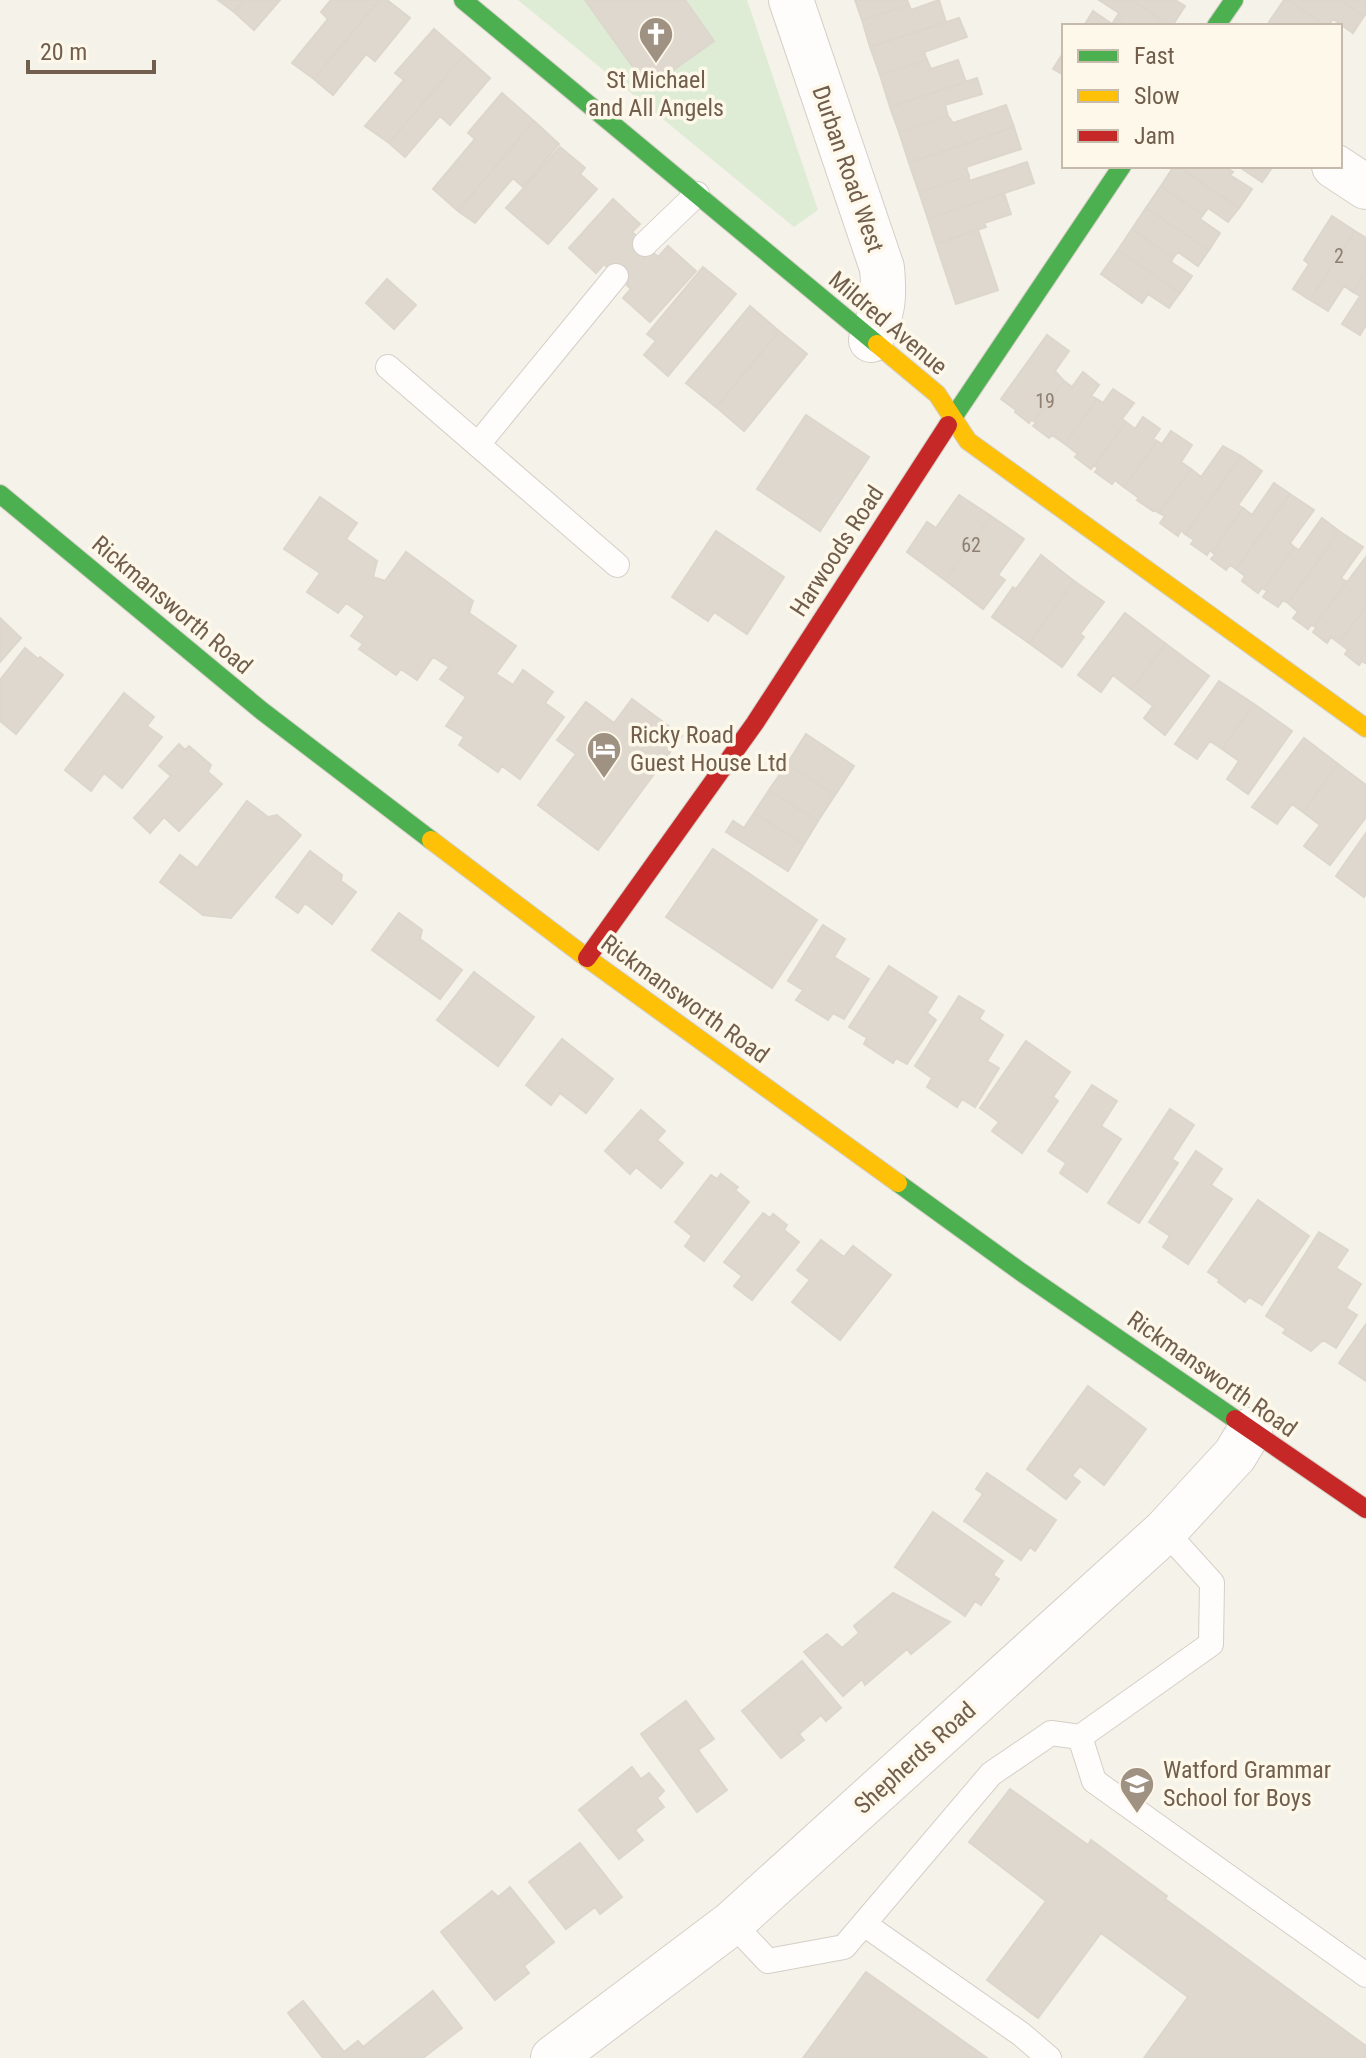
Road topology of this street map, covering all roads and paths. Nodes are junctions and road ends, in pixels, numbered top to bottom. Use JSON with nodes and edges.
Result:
{"nodes":[{"id":1,"x":463,"y":0,"type":"edge"},
{"id":2,"x":791,"y":0,"type":"edge"},
{"id":3,"x":1234,"y":0,"type":"edge"},
{"id":4,"x":1217,"y":24,"type":"edge"},
{"id":5,"x":1121,"y":168,"type":"edge"},
{"id":6,"x":1337,"y":168,"type":"edge"},
{"id":7,"x":1366,"y":187,"type":"edge"},
{"id":8,"x":697,"y":194,"type":"junction"},
{"id":9,"x":645,"y":244,"type":"dead end"},
{"id":10,"x":616,"y":276,"type":"dead end"},
{"id":11,"x":871,"y":340,"type":"junction"},
{"id":12,"x":388,"y":367,"type":"dead end"},
{"id":13,"x":953,"y":417,"type":"junction"},
{"id":14,"x":479,"y":443,"type":"junction"},
{"id":15,"x":0,"y":494,"type":"edge"},
{"id":16,"x":617,"y":565,"type":"dead end"},
{"id":17,"x":1366,"y":728,"type":"edge"},
{"id":18,"x":587,"y":958,"type":"junction"},
{"id":19,"x":1250,"y":1430,"type":"junction"},
{"id":20,"x":1366,"y":1509,"type":"edge"},
{"id":21,"x":1165,"y":1531,"type":"junction"},
{"id":22,"x":1080,"y":1737,"type":"junction"},
{"id":23,"x":732,"y":1923,"type":"junction"},
{"id":24,"x":864,"y":1924,"type":"junction"},
{"id":25,"x":1366,"y":1975,"type":"edge"},
{"id":26,"x":553,"y":2058,"type":"edge"},
{"id":27,"x":1049,"y":2058,"type":"edge"}],
"edges":[{"from":1,"to":8,"type":"street","name":"Mildred Avenue"},
{"from":2,"to":11,"type":"street","name":"Durban Road West"},
{"from":3,"to":4,"type":"street"},
{"from":5,"to":13,"type":"street","name":"Harwoods Road"},
{"from":6,"to":7,"type":"street"},
{"from":8,"to":9,"type":"lane"},
{"from":8,"to":11,"type":"street","name":"Mildred Avenue"},
{"from":10,"to":14,"type":"lane"},
{"from":11,"to":13,"type":"street","name":"Mildred Avenue"},
{"from":12,"to":14,"type":"lane"},
{"from":13,"to":17,"type":"street","name":"Mildred Avenue"},
{"from":13,"to":18,"type":"street","name":"Harwoods Road"},
{"from":14,"to":16,"type":"lane"},
{"from":15,"to":18,"type":"street","name":"Rickmansworth Road"},
{"from":18,"to":19,"type":"street","name":"Rickmansworth Road"},
{"from":19,"to":20,"type":"street","name":"Rickmansworth Road"},
{"from":19,"to":21,"type":"street","name":"Shepherds Road"},
{"from":21,"to":22,"type":"lane"},
{"from":21,"to":23,"type":"street","name":"Shepherds Road"},
{"from":22,"to":24,"type":"lane"},
{"from":22,"to":25,"type":"lane"},
{"from":23,"to":24,"type":"lane"},
{"from":23,"to":26,"type":"street","name":"Shepherds Road"},
{"from":24,"to":27,"type":"lane"}]}
